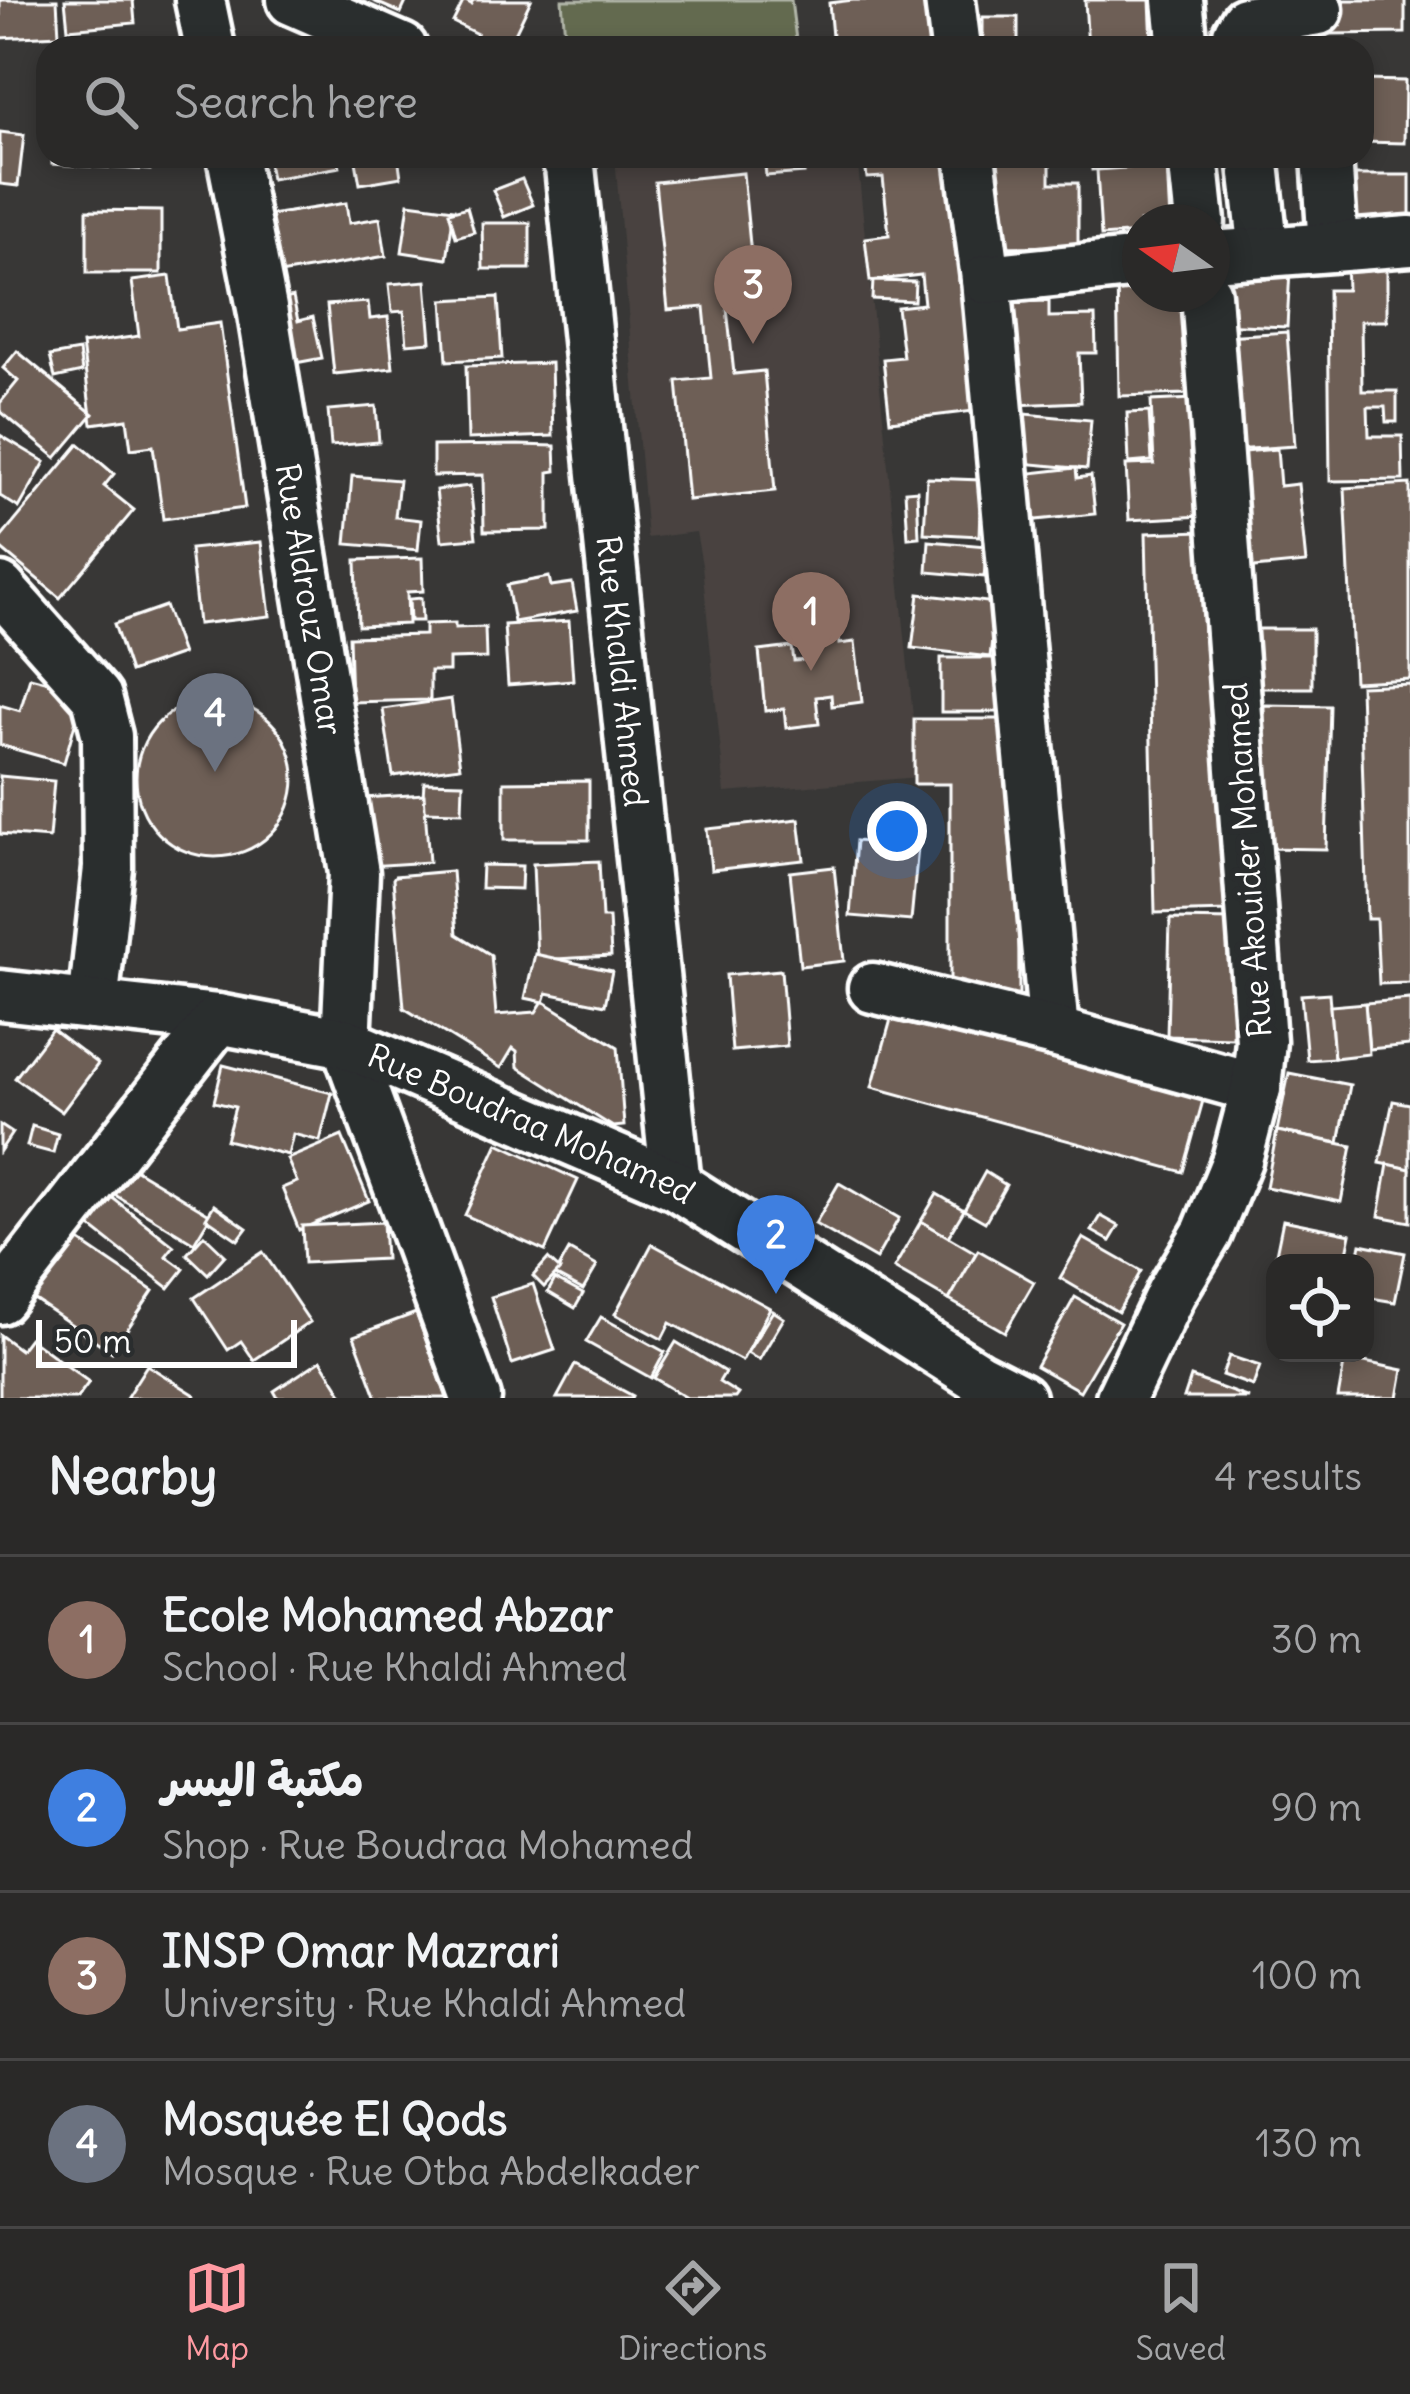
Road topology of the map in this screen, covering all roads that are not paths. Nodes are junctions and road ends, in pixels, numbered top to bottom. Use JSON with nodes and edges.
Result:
{"nodes":[{"id":1,"x":200,"y":0,"type":"edge"},
{"id":2,"x":292,"y":0,"type":"edge"},
{"id":3,"x":950,"y":0,"type":"edge"},
{"id":4,"x":1178,"y":0,"type":"edge"},
{"id":5,"x":1318,"y":19,"type":"edge"},
{"id":6,"x":208,"y":36,"type":"edge"},
{"id":7,"x":374,"y":36,"type":"edge"},
{"id":8,"x":954,"y":36,"type":"edge"},
{"id":9,"x":1182,"y":36,"type":"edge"},
{"id":10,"x":1238,"y":36,"type":"edge"},
{"id":11,"x":234,"y":168,"type":"edge"},
{"id":12,"x":570,"y":168,"type":"edge"},
{"id":13,"x":972,"y":168,"type":"edge"},
{"id":14,"x":1194,"y":168,"type":"edge"},
{"id":15,"x":1254,"y":168,"type":"edge"},
{"id":16,"x":1328,"y":168,"type":"edge"},
{"id":17,"x":1197,"y":204,"type":"edge"},
{"id":18,"x":1409,"y":241,"type":"edge"},
{"id":19,"x":1333,"y":246,"type":"junction"},
{"id":20,"x":1264,"y":252,"type":"junction"},
{"id":21,"x":1230,"y":255,"type":"edge"},
{"id":22,"x":1410,"y":257,"type":"edge"},
{"id":23,"x":1122,"y":265,"type":"edge"},
{"id":24,"x":986,"y":279,"type":"junction"},
{"id":25,"x":1207,"y":312,"type":"edge"},
{"id":26,"x":0,"y":588,"type":"edge"},
{"id":27,"x":872,"y":988,"type":"dead end"},
{"id":28,"x":0,"y":995,"type":"edge"},
{"id":29,"x":93,"y":1005,"type":"junction"},
{"id":30,"x":218,"y":1019,"type":"junction"},
{"id":31,"x":1054,"y":1032,"type":"junction"},
{"id":32,"x":346,"y":1043,"type":"junction"},
{"id":33,"x":1256,"y":1088,"type":"junction"},
{"id":34,"x":676,"y":1186,"type":"junction"},
{"id":35,"x":0,"y":1299,"type":"edge"},
{"id":36,"x":987,"y":1391,"type":"edge"},
{"id":37,"x":476,"y":1398,"type":"edge"},
{"id":38,"x":1121,"y":1398,"type":"edge"}],
"edges":[{"from":1,"to":6,"type":"street"},
{"from":2,"to":7,"type":"street"},
{"from":3,"to":8,"type":"street"},
{"from":4,"to":9,"type":"street"},
{"from":5,"to":10,"type":"street"},
{"from":11,"to":32,"type":"street","name":"Rue Aldrouz Omar"},
{"from":12,"to":34,"type":"street","name":"Rue Khaldi Ahmed"},
{"from":13,"to":24,"type":"street"},
{"from":14,"to":17,"type":"street"},
{"from":15,"to":20,"type":"street"},
{"from":16,"to":19,"type":"street"},
{"from":18,"to":19,"type":"street"},
{"from":18,"to":22,"type":"street"},
{"from":19,"to":20,"type":"street"},
{"from":20,"to":21,"type":"street"},
{"from":23,"to":24,"type":"street"},
{"from":24,"to":31,"type":"street"},
{"from":25,"to":33,"type":"street","name":"Rue Akouider Mohamed"},
{"from":26,"to":29,"type":"street"},
{"from":27,"to":31,"type":"street"},
{"from":28,"to":29,"type":"street","name":"Rue Boudraa Mohamed"},
{"from":29,"to":30,"type":"street","name":"Rue Boudraa Mohamed"},
{"from":30,"to":32,"type":"street","name":"Rue Boudraa Mohamed"},
{"from":30,"to":35,"type":"street"},
{"from":31,"to":33,"type":"street"},
{"from":32,"to":34,"type":"street","name":"Rue Boudraa Mohamed"},
{"from":32,"to":37,"type":"street"},
{"from":33,"to":38,"type":"street","name":"Rue Akouider Mohamed"},
{"from":34,"to":36,"type":"street","name":"Rue Boudraa Mohamed"}]}
